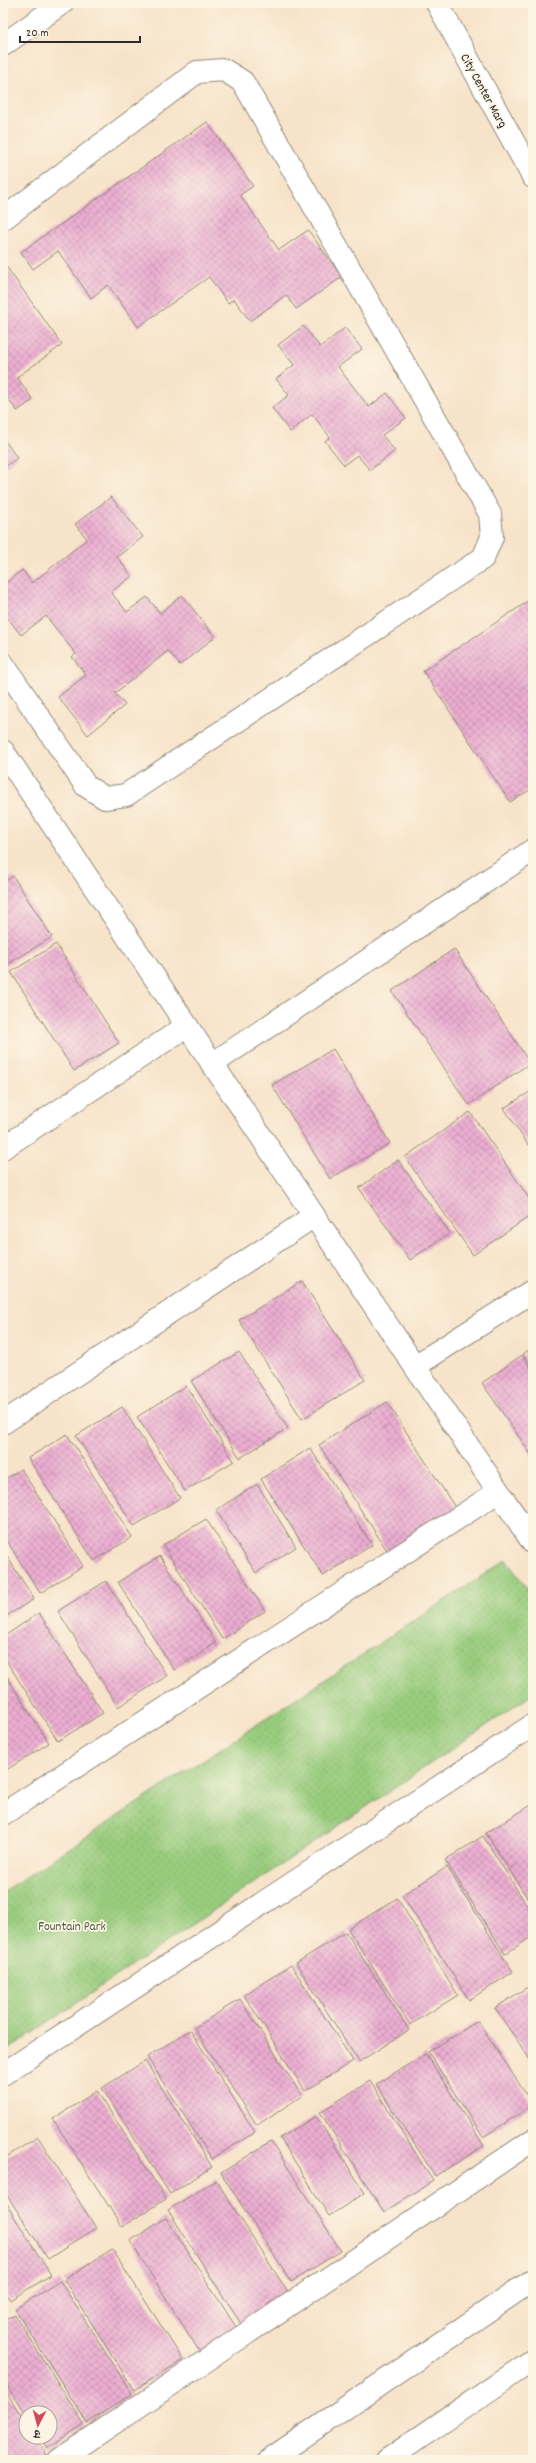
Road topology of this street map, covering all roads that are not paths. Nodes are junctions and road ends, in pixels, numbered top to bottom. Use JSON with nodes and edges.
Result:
{"nodes":[{"id":1,"x":62,"y":3,"type":"edge"},
{"id":2,"x":437,"y":3,"type":"edge"},
{"id":3,"x":3,"y":45,"type":"edge"},
{"id":4,"x":533,"y":177,"type":"edge"},
{"id":5,"x":6,"y":211,"type":"edge"},
{"id":6,"x":3,"y":664,"type":"edge"},
{"id":7,"x":3,"y":752,"type":"edge"},
{"id":8,"x":533,"y":850,"type":"edge"},
{"id":9,"x":187,"y":1026,"type":"junction"},
{"id":10,"x":212,"y":1064,"type":"junction"},
{"id":11,"x":3,"y":1148,"type":"edge"},
{"id":12,"x":314,"y":1216,"type":"junction"},
{"id":13,"x":533,"y":1291,"type":"edge"},
{"id":14,"x":415,"y":1366,"type":"junction"},
{"id":15,"x":3,"y":1423,"type":"edge"},
{"id":16,"x":498,"y":1492,"type":"junction"},
{"id":17,"x":533,"y":1543,"type":"edge"},
{"id":18,"x":533,"y":1725,"type":"edge"},
{"id":19,"x":3,"y":1814,"type":"edge"},
{"id":20,"x":3,"y":2074,"type":"edge"},
{"id":21,"x":533,"y":2140,"type":"edge"},
{"id":22,"x":533,"y":2280,"type":"edge"},
{"id":23,"x":533,"y":2360,"type":"edge"},
{"id":24,"x":59,"y":2460,"type":"edge"},
{"id":25,"x":269,"y":2460,"type":"edge"},
{"id":26,"x":387,"y":2460,"type":"edge"}],
"edges":[{"from":1,"to":3,"type":"street"},
{"from":2,"to":4,"type":"street","name":"City Center Marg"},
{"from":5,"to":6,"type":"street"},
{"from":7,"to":9,"type":"street"},
{"from":8,"to":10,"type":"street"},
{"from":9,"to":10,"type":"street"},
{"from":9,"to":11,"type":"street"},
{"from":10,"to":12,"type":"street"},
{"from":12,"to":14,"type":"street"},
{"from":12,"to":15,"type":"street"},
{"from":13,"to":14,"type":"street"},
{"from":14,"to":16,"type":"street"},
{"from":16,"to":17,"type":"street"},
{"from":16,"to":19,"type":"street"},
{"from":18,"to":20,"type":"street"},
{"from":21,"to":24,"type":"street"},
{"from":22,"to":25,"type":"street"},
{"from":23,"to":26,"type":"street"}]}
